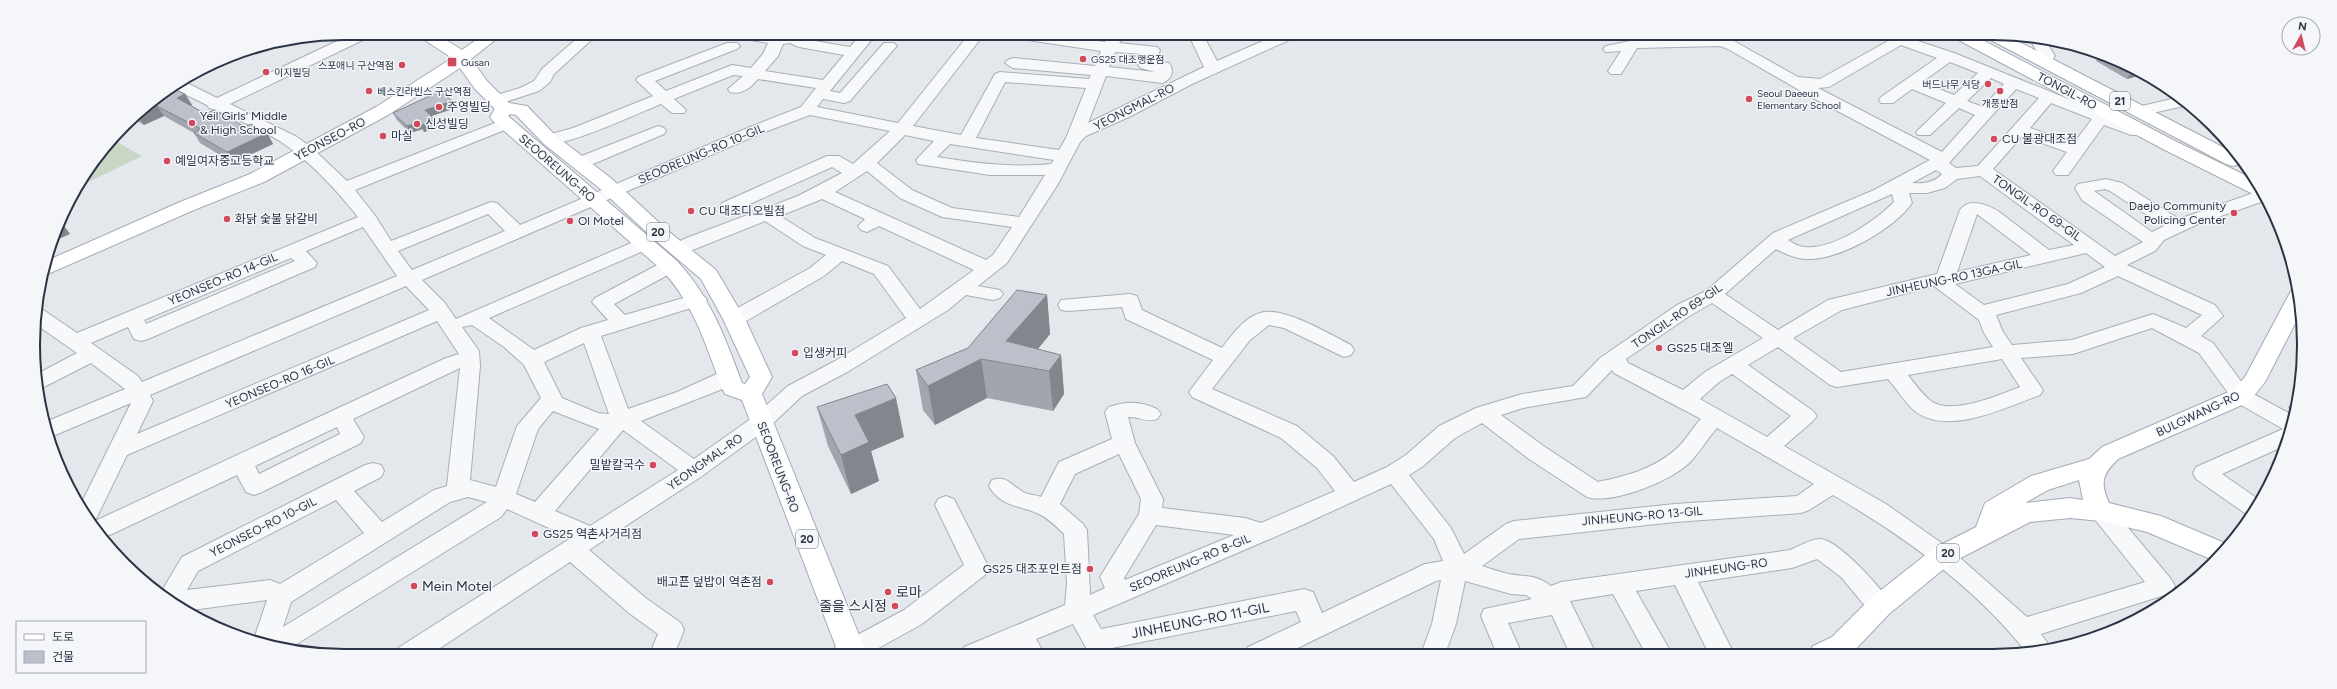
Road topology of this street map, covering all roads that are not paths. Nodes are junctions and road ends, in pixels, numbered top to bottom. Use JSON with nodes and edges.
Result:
{"nodes":[{"id":1,"x":351,"y":40,"type":"edge"},
{"id":2,"x":436,"y":40,"type":"edge"},
{"id":3,"x":486,"y":40,"type":"edge"},
{"id":4,"x":584,"y":40,"type":"edge"},
{"id":5,"x":730,"y":40,"type":"edge"},
{"id":6,"x":778,"y":40,"type":"edge"},
{"id":7,"x":799,"y":40,"type":"edge"},
{"id":8,"x":972,"y":40,"type":"edge"},
{"id":9,"x":1062,"y":40,"type":"edge"},
{"id":10,"x":1114,"y":40,"type":"edge"},
{"id":11,"x":1198,"y":40,"type":"edge"},
{"id":12,"x":1277,"y":40,"type":"edge"},
{"id":13,"x":1629,"y":40,"type":"edge"},
{"id":14,"x":1631,"y":40,"type":"edge"},
{"id":15,"x":1635,"y":40,"type":"edge"},
{"id":16,"x":1686,"y":40,"type":"edge"},
{"id":17,"x":1730,"y":40,"type":"edge"},
{"id":18,"x":1900,"y":40,"type":"joint"},
{"id":19,"x":1970,"y":40,"type":"edge"},
{"id":20,"x":2004,"y":41,"type":"edge"},
{"id":21,"x":862,"y":42,"type":"edge"},
{"id":22,"x":2040,"y":44,"type":"edge"},
{"id":23,"x":1110,"y":46,"type":"junction"},
{"id":24,"x":1611,"y":49,"type":"dead end"},
{"id":25,"x":1949,"y":56,"type":"junction"},
{"id":26,"x":702,"y":57,"type":"junction"},
{"id":27,"x":462,"y":58,"type":"junction"},
{"id":28,"x":2044,"y":61,"type":"junction"},
{"id":29,"x":1013,"y":63,"type":"dead end"},
{"id":30,"x":1213,"y":69,"type":"junction"},
{"id":31,"x":1616,"y":71,"type":"dead end"},
{"id":32,"x":1989,"y":72,"type":"junction"},
{"id":33,"x":722,"y":74,"type":"junction"},
{"id":34,"x":754,"y":74,"type":"junction"},
{"id":35,"x":1098,"y":77,"type":"junction"},
{"id":36,"x":1162,"y":78,"type":"junction"},
{"id":37,"x":1793,"y":80,"type":"junction"},
{"id":38,"x":1186,"y":81,"type":"junction"},
{"id":39,"x":2014,"y":82,"type":"junction"},
{"id":40,"x":1911,"y":83,"type":"junction"},
{"id":41,"x":182,"y":87,"type":"edge"},
{"id":42,"x":736,"y":89,"type":"dead end"},
{"id":43,"x":822,"y":90,"type":"junction"},
{"id":44,"x":2048,"y":96,"type":"junction"},
{"id":45,"x":664,"y":97,"type":"junction"},
{"id":46,"x":1887,"y":100,"type":"dead end"},
{"id":47,"x":1957,"y":102,"type":"junction"},
{"id":48,"x":2177,"y":103,"type":"edge"},
{"id":49,"x":215,"y":105,"type":"junction"},
{"id":50,"x":678,"y":110,"type":"dead end"},
{"id":51,"x":808,"y":110,"type":"junction"},
{"id":52,"x":502,"y":111,"type":"junction"},
{"id":53,"x":2140,"y":111,"type":"junction"},
{"id":54,"x":1986,"y":114,"type":"junction"},
{"id":55,"x":611,"y":118,"type":"junction"},
{"id":56,"x":2101,"y":118,"type":"junction"},
{"id":57,"x":902,"y":128,"type":"junction"},
{"id":58,"x":2018,"y":129,"type":"junction"},
{"id":59,"x":658,"y":131,"type":"dead end"},
{"id":60,"x":1924,"y":132,"type":"dead end"},
{"id":61,"x":946,"y":138,"type":"junction"},
{"id":62,"x":636,"y":139,"type":"junction"},
{"id":63,"x":1074,"y":139,"type":"junction"},
{"id":64,"x":550,"y":140,"type":"junction"},
{"id":65,"x":966,"y":141,"type":"junction"},
{"id":66,"x":2167,"y":144,"type":"junction"},
{"id":67,"x":2076,"y":150,"type":"junction"},
{"id":68,"x":306,"y":152,"type":"junction"},
{"id":69,"x":1938,"y":161,"type":"junction"},
{"id":70,"x":580,"y":163,"type":"junction"},
{"id":71,"x":1061,"y":163,"type":"junction"},
{"id":72,"x":2237,"y":163,"type":"edge"},
{"id":73,"x":859,"y":168,"type":"junction"},
{"id":74,"x":1983,"y":170,"type":"junction"},
{"id":75,"x":2062,"y":171,"type":"dead end"},
{"id":76,"x":1952,"y":174,"type":"junction"},
{"id":77,"x":1898,"y":184,"type":"junction"},
{"id":78,"x":2253,"y":186,"type":"edge"},
{"id":79,"x":344,"y":188,"type":"junction"},
{"id":80,"x":614,"y":191,"type":"junction"},
{"id":81,"x":822,"y":192,"type":"junction"},
{"id":82,"x":2259,"y":197,"type":"edge"},
{"id":83,"x":594,"y":200,"type":"junction"},
{"id":84,"x":767,"y":213,"type":"junction"},
{"id":85,"x":370,"y":221,"type":"junction"},
{"id":86,"x":747,"y":221,"type":"junction"},
{"id":87,"x":1023,"y":223,"type":"junction"},
{"id":88,"x":2178,"y":227,"type":"junction"},
{"id":89,"x":516,"y":231,"type":"junction"},
{"id":90,"x":1774,"y":241,"type":"junction"},
{"id":91,"x":2154,"y":241,"type":"junction"},
{"id":92,"x":2087,"y":243,"type":"junction"},
{"id":93,"x":644,"y":244,"type":"junction"},
{"id":94,"x":387,"y":249,"type":"junction"},
{"id":95,"x":839,"y":254,"type":"junction"},
{"id":96,"x":674,"y":257,"type":"junction"},
{"id":97,"x":2047,"y":258,"type":"junction"},
{"id":98,"x":2117,"y":265,"type":"junction"},
{"id":99,"x":50,"y":268,"type":"edge"},
{"id":100,"x":988,"y":268,"type":"junction"},
{"id":101,"x":408,"y":277,"type":"junction"},
{"id":102,"x":1943,"y":280,"type":"junction"},
{"id":103,"x":963,"y":287,"type":"junction"},
{"id":104,"x":993,"y":294,"type":"dead end"},
{"id":105,"x":1713,"y":295,"type":"junction"},
{"id":106,"x":697,"y":300,"type":"junction"},
{"id":107,"x":1068,"y":305,"type":"dead end"},
{"id":108,"x":2295,"y":311,"type":"edge"},
{"id":109,"x":1982,"y":312,"type":"junction"},
{"id":110,"x":474,"y":317,"type":"junction"},
{"id":111,"x":42,"y":318,"type":"edge"},
{"id":112,"x":446,"y":319,"type":"junction"},
{"id":113,"x":734,"y":319,"type":"junction"},
{"id":114,"x":917,"y":319,"type":"junction"},
{"id":115,"x":620,"y":322,"type":"junction"},
{"id":116,"x":582,"y":334,"type":"junction"},
{"id":117,"x":2187,"y":337,"type":"junction"},
{"id":118,"x":1779,"y":338,"type":"junction"},
{"id":119,"x":77,"y":341,"type":"junction"},
{"id":120,"x":1344,"y":350,"type":"dead end"},
{"id":121,"x":2008,"y":352,"type":"junction"},
{"id":122,"x":94,"y":353,"type":"junction"},
{"id":123,"x":1615,"y":357,"type":"junction"},
{"id":124,"x":469,"y":358,"type":"junction"},
{"id":125,"x":1226,"y":358,"type":"junction"},
{"id":126,"x":531,"y":360,"type":"junction"},
{"id":127,"x":1732,"y":364,"type":"junction"},
{"id":128,"x":1894,"y":372,"type":"junction"},
{"id":129,"x":728,"y":377,"type":"junction"},
{"id":130,"x":43,"y":380,"type":"edge"},
{"id":131,"x":137,"y":392,"type":"junction"},
{"id":132,"x":750,"y":394,"type":"junction"},
{"id":133,"x":2241,"y":396,"type":"junction"},
{"id":134,"x":551,"y":400,"type":"junction"},
{"id":135,"x":1684,"y":400,"type":"junction"},
{"id":136,"x":1483,"y":413,"type":"junction"},
{"id":137,"x":1150,"y":414,"type":"dead end"},
{"id":138,"x":341,"y":416,"type":"junction"},
{"id":139,"x":622,"y":418,"type":"junction"},
{"id":140,"x":1715,"y":418,"type":"junction"},
{"id":141,"x":2287,"y":422,"type":"edge"},
{"id":142,"x":760,"y":423,"type":"junction"},
{"id":143,"x":52,"y":429,"type":"edge"},
{"id":144,"x":2282,"y":438,"type":"edge"},
{"id":145,"x":1124,"y":443,"type":"junction"},
{"id":146,"x":1768,"y":448,"type":"junction"},
{"id":147,"x":119,"y":449,"type":"junction"},
{"id":148,"x":242,"y":463,"type":"junction"},
{"id":149,"x":2096,"y":466,"type":"junction"},
{"id":150,"x":694,"y":470,"type":"junction"},
{"id":151,"x":374,"y":471,"type":"dead end"},
{"id":152,"x":1395,"y":473,"type":"junction"},
{"id":153,"x":1832,"y":484,"type":"junction"},
{"id":154,"x":1000,"y":486,"type":"dead end"},
{"id":155,"x":339,"y":488,"type":"junction"},
{"id":156,"x":458,"y":490,"type":"junction"},
{"id":157,"x":1350,"y":493,"type":"junction"},
{"id":158,"x":503,"y":498,"type":"junction"},
{"id":159,"x":946,"y":505,"type":"dead end"},
{"id":160,"x":2251,"y":506,"type":"edge"},
{"id":161,"x":1047,"y":508,"type":"junction"},
{"id":162,"x":89,"y":510,"type":"edge"},
{"id":163,"x":2101,"y":511,"type":"junction"},
{"id":164,"x":540,"y":513,"type":"junction"},
{"id":165,"x":1150,"y":515,"type":"junction"},
{"id":166,"x":102,"y":528,"type":"edge"},
{"id":167,"x":1261,"y":533,"type":"junction"},
{"id":168,"x":1987,"y":533,"type":"junction"},
{"id":169,"x":379,"y":535,"type":"junction"},
{"id":170,"x":593,"y":537,"type":"junction"},
{"id":171,"x":572,"y":550,"type":"junction"},
{"id":172,"x":2216,"y":550,"type":"edge"},
{"id":173,"x":1942,"y":556,"type":"junction"},
{"id":174,"x":1459,"y":570,"type":"junction"},
{"id":175,"x":1682,"y":575,"type":"junction"},
{"id":176,"x":1620,"y":584,"type":"junction"},
{"id":177,"x":1119,"y":593,"type":"junction"},
{"id":178,"x":172,"y":595,"type":"edge"},
{"id":179,"x":281,"y":596,"type":"junction"},
{"id":180,"x":1552,"y":600,"type":"junction"},
{"id":181,"x":180,"y":601,"type":"edge"},
{"id":182,"x":1880,"y":606,"type":"junction"},
{"id":183,"x":1077,"y":610,"type":"junction"},
{"id":184,"x":1315,"y":627,"type":"junction"},
{"id":185,"x":2022,"y":629,"type":"junction"},
{"id":186,"x":267,"y":639,"type":"edge"},
{"id":187,"x":280,"y":642,"type":"edge"},
{"id":188,"x":1026,"y":645,"type":"edge"},
{"id":189,"x":2035,"y":645,"type":"edge"},
{"id":190,"x":1099,"y":648,"type":"edge"},
{"id":191,"x":422,"y":649,"type":"edge"},
{"id":192,"x":664,"y":649,"type":"edge"},
{"id":193,"x":847,"y":649,"type":"edge"},
{"id":194,"x":858,"y":649,"type":"edge"},
{"id":195,"x":1005,"y":649,"type":"edge"},
{"id":196,"x":1273,"y":649,"type":"edge"},
{"id":197,"x":1435,"y":649,"type":"edge"},
{"id":198,"x":1507,"y":649,"type":"edge"},
{"id":199,"x":1581,"y":649,"type":"edge"},
{"id":200,"x":1656,"y":649,"type":"edge"},
{"id":201,"x":1719,"y":649,"type":"edge"},
{"id":202,"x":1834,"y":649,"type":"edge"}],
"edges":[{"from":1,"to":49,"type":"street"},
{"from":2,"to":27,"type":"main road","name":"SEOOREUNG-RO","number":"20"},
{"from":3,"to":27,"type":"main road","name":"YEONSEO-RO"},
{"from":4,"to":52,"type":"street"},
{"from":5,"to":26,"type":"street"},
{"from":6,"to":34,"type":"street"},
{"from":7,"to":21,"type":"street"},
{"from":8,"to":57,"type":"street"},
{"from":9,"to":23,"type":"street"},
{"from":10,"to":23,"type":"street"},
{"from":11,"to":30,"type":"street"},
{"from":12,"to":30,"type":"street","name":"YEONGMAL-RO"},
{"from":13,"to":24,"type":"street"},
{"from":14,"to":31,"type":"street"},
{"from":15,"to":16,"type":"street"},
{"from":17,"to":37,"type":"street"},
{"from":18,"to":25,"type":"street"},
{"from":18,"to":37,"type":"street"},
{"from":19,"to":66,"type":"main road","name":"TONGIL-RO","number":"21"},
{"from":20,"to":28,"type":"main road","name":"TONGIL-RO","number":"21"},
{"from":21,"to":43,"type":"street"},
{"from":21,"to":43,"type":"street"},
{"from":22,"to":28,"type":"street","name":"TONGIL-RO"},
{"from":23,"to":35,"type":"street"},
{"from":23,"to":36,"type":"street"},
{"from":25,"to":32,"type":"street"},
{"from":25,"to":40,"type":"street"},
{"from":26,"to":33,"type":"street"},
{"from":26,"to":45,"type":"street"},
{"from":27,"to":52,"type":"main road","name":"SEOOREUNG-RO","number":"20"},
{"from":27,"to":68,"type":"main road","name":"YEONSEO-RO"},
{"from":28,"to":53,"type":"main road","name":"TONGIL-RO","number":"21"},
{"from":29,"to":35,"type":"street"},
{"from":30,"to":38,"type":"street","name":"YEONGMAL-RO"},
{"from":32,"to":39,"type":"street"},
{"from":32,"to":47,"type":"street"},
{"from":33,"to":34,"type":"street"},
{"from":33,"to":45,"type":"street","name":"SEOOREUNG-RO"},
{"from":34,"to":42,"type":"street"},
{"from":34,"to":43,"type":"street"},
{"from":35,"to":36,"type":"street"},
{"from":35,"to":63,"type":"street"},
{"from":35,"to":65,"type":"street"},
{"from":36,"to":38,"type":"street"},
{"from":37,"to":69,"type":"street"},
{"from":38,"to":63,"type":"street","name":"YEONGMAL-RO"},
{"from":39,"to":44,"type":"street"},
{"from":39,"to":54,"type":"street","name":"TONGIL-RO 69-GIL"},
{"from":40,"to":46,"type":"street"},
{"from":40,"to":47,"type":"street"},
{"from":41,"to":49,"type":"street"},
{"from":43,"to":51,"type":"street"},
{"from":44,"to":56,"type":"street"},
{"from":44,"to":58,"type":"street","name":"TONGIL-RO"},
{"from":45,"to":50,"type":"street"},
{"from":45,"to":55,"type":"street","name":"SEOOREUNG-RO"},
{"from":47,"to":54,"type":"street"},
{"from":47,"to":60,"type":"street"},
{"from":48,"to":53,"type":"street"},
{"from":49,"to":68,"type":"street"},
{"from":51,"to":57,"type":"street"},
{"from":51,"to":80,"type":"street","name":"SEOOREUNG-RO 10-GIL"},
{"from":52,"to":64,"type":"main road","name":"SEOOREUNG-RO","number":"20"},
{"from":52,"to":79,"type":"street"},
{"from":52,"to":83,"type":"main road","name":"SEOOREUNG-RO","number":"20"},
{"from":53,"to":72,"type":"main road","name":"TONGIL-RO","number":"21"},
{"from":54,"to":69,"type":"street","name":"TONGIL-RO 69-GIL"},
{"from":55,"to":62,"type":"street"},
{"from":55,"to":64,"type":"street","name":"SEOOREUNG-RO"},
{"from":56,"to":66,"type":"street"},
{"from":56,"to":67,"type":"street","name":"TONGIL-RO"},
{"from":57,"to":61,"type":"street"},
{"from":57,"to":73,"type":"street"},
{"from":58,"to":67,"type":"street"},
{"from":58,"to":74,"type":"street","name":"TONGIL-RO"},
{"from":59,"to":62,"type":"street"},
{"from":61,"to":65,"type":"street"},
{"from":61,"to":71,"type":"street"},
{"from":62,"to":70,"type":"street"},
{"from":63,"to":71,"type":"street","name":"YEONGMAL-RO"},
{"from":64,"to":70,"type":"main road","name":"SEOOREUNG-RO","number":"20"},
{"from":65,"to":71,"type":"street"},
{"from":66,"to":78,"type":"main road","name":"TONGIL-RO","number":"21"},
{"from":67,"to":75,"type":"street","name":"TONGIL-RO"},
{"from":68,"to":79,"type":"street"},
{"from":68,"to":99,"type":"main road","name":"YEONSEO-RO"},
{"from":69,"to":76,"type":"street"},
{"from":69,"to":77,"type":"street","name":"TONGIL-RO 69-GIL"},
{"from":70,"to":80,"type":"main road","name":"SEOOREUNG-RO","number":"20"},
{"from":71,"to":87,"type":"street","name":"YEONGMAL-RO"},
{"from":73,"to":81,"type":"street"},
{"from":73,"to":86,"type":"street"},
{"from":73,"to":87,"type":"street"},
{"from":74,"to":76,"type":"street","name":"TONGIL-RO 69-GIL"},
{"from":74,"to":92,"type":"street","name":"TONGIL-RO 69-GIL"},
{"from":76,"to":77,"type":"street","name":"TONGIL-RO 69-GIL"},
{"from":77,"to":90,"type":"street","name":"TONGIL-RO 69-GIL"},
{"from":77,"to":90,"type":"street"},
{"from":79,"to":85,"type":"street"},
{"from":80,"to":83,"type":"street","name":"SEOOREUNG-RO 10-GIL"},
{"from":80,"to":96,"type":"main road","name":"SEOOREUNG-RO","number":"20"},
{"from":81,"to":84,"type":"street"},
{"from":81,"to":100,"type":"street"},
{"from":82,"to":88,"type":"street"},
{"from":83,"to":89,"type":"street"},
{"from":83,"to":93,"type":"main road","name":"SEOOREUNG-RO","number":"20"},
{"from":84,"to":86,"type":"street"},
{"from":84,"to":95,"type":"street"},
{"from":85,"to":94,"type":"street"},
{"from":85,"to":119,"type":"street"},
{"from":86,"to":96,"type":"street"},
{"from":87,"to":100,"type":"street","name":"YEONGMAL-RO"},
{"from":88,"to":91,"type":"street"},
{"from":88,"to":91,"type":"street"},
{"from":89,"to":94,"type":"street"},
{"from":89,"to":101,"type":"street"},
{"from":90,"to":105,"type":"street","name":"TONGIL-RO 69-GIL"},
{"from":91,"to":98,"type":"street"},
{"from":92,"to":97,"type":"street","name":"JINHEUNG-RO 13GA-GIL"},
{"from":92,"to":98,"type":"street","name":"TONGIL-RO 69-GIL"},
{"from":93,"to":96,"type":"main road","name":"SEOOREUNG-RO","number":"20"},
{"from":93,"to":110,"type":"street"},
{"from":94,"to":101,"type":"street"},
{"from":95,"to":113,"type":"street"},
{"from":95,"to":114,"type":"street"},
{"from":96,"to":106,"type":"main road","name":"SEOOREUNG-RO","number":"20"},
{"from":96,"to":113,"type":"main road","name":"SEOOREUNG-RO","number":"20"},
{"from":96,"to":115,"type":"street"},
{"from":97,"to":102,"type":"street","name":"JINHEUNG-RO 13GA-GIL"},
{"from":97,"to":102,"type":"street"},
{"from":98,"to":109,"type":"street"},
{"from":98,"to":117,"type":"street","name":"TONGIL-RO 69-GIL"},
{"from":100,"to":103,"type":"street","name":"YEONGMAL-RO"},
{"from":101,"to":112,"type":"street"},
{"from":101,"to":131,"type":"street"},
{"from":102,"to":109,"type":"street"},
{"from":102,"to":118,"type":"street","name":"JINHEUNG-RO 13GA-GIL"},
{"from":103,"to":104,"type":"street"},
{"from":103,"to":114,"type":"street","name":"YEONGMAL-RO"},
{"from":105,"to":118,"type":"street"},
{"from":105,"to":123,"type":"street","name":"TONGIL-RO 69-GIL"},
{"from":106,"to":115,"type":"street"},
{"from":106,"to":129,"type":"main road","name":"SEOOREUNG-RO","number":"20"},
{"from":107,"to":125,"type":"street"},
{"from":108,"to":133,"type":"main road","name":"BULGWANG-RO"},
{"from":109,"to":121,"type":"street"},
{"from":110,"to":112,"type":"street"},
{"from":110,"to":126,"type":"street"},
{"from":111,"to":119,"type":"street"},
{"from":112,"to":124,"type":"street"},
{"from":112,"to":147,"type":"street","name":"YEONSEO-RO 16-GIL"},
{"from":113,"to":132,"type":"main road","name":"SEOOREUNG-RO","number":"20"},
{"from":114,"to":142,"type":"street","name":"YEONGMAL-RO"},
{"from":115,"to":116,"type":"street"},
{"from":116,"to":126,"type":"street"},
{"from":116,"to":139,"type":"street"},
{"from":117,"to":121,"type":"street"},
{"from":117,"to":133,"type":"street"},
{"from":118,"to":127,"type":"street","name":"JINHEUNG-RO 13GA-GIL"},
{"from":118,"to":128,"type":"street"},
{"from":119,"to":122,"type":"street"},
{"from":120,"to":125,"type":"street"},
{"from":121,"to":128,"type":"street"},
{"from":121,"to":128,"type":"street"},
{"from":122,"to":130,"type":"street"},
{"from":122,"to":131,"type":"street"},
{"from":123,"to":135,"type":"street"},
{"from":123,"to":136,"type":"street","name":"SEOOREUNG-RO 8-GIL"},
{"from":124,"to":138,"type":"street"},
{"from":124,"to":156,"type":"street"},
{"from":125,"to":157,"type":"street"},
{"from":126,"to":134,"type":"street"},
{"from":127,"to":135,"type":"street","name":"JINHEUNG-RO 13GA-GIL"},
{"from":127,"to":146,"type":"street"},
{"from":129,"to":132,"type":"main road","name":"SEOOREUNG-RO","number":"20"},
{"from":129,"to":139,"type":"street"},
{"from":131,"to":143,"type":"street"},
{"from":131,"to":147,"type":"street"},
{"from":132,"to":142,"type":"main road","name":"SEOOREUNG-RO","number":"20"},
{"from":133,"to":141,"type":"street"},
{"from":133,"to":149,"type":"main road","name":"BULGWANG-RO"},
{"from":134,"to":139,"type":"street"},
{"from":134,"to":158,"type":"street"},
{"from":135,"to":140,"type":"street"},
{"from":136,"to":140,"type":"street"},
{"from":136,"to":152,"type":"street","name":"SEOOREUNG-RO 8-GIL"},
{"from":137,"to":145,"type":"street"},
{"from":138,"to":148,"type":"street"},
{"from":138,"to":148,"type":"street"},
{"from":139,"to":150,"type":"street"},
{"from":139,"to":164,"type":"street"},
{"from":140,"to":146,"type":"street"},
{"from":142,"to":150,"type":"street","name":"YEONGMAL-RO"},
{"from":142,"to":193,"type":"main road","name":"SEOOREUNG-RO","number":"20"},
{"from":144,"to":160,"type":"street"},
{"from":145,"to":161,"type":"street"},
{"from":145,"to":165,"type":"street"},
{"from":146,"to":153,"type":"street"},
{"from":147,"to":162,"type":"street"},
{"from":148,"to":166,"type":"street"},
{"from":149,"to":163,"type":"main road"},
{"from":149,"to":168,"type":"main road"},
{"from":150,"to":170,"type":"street","name":"YEONGMAL-RO"},
{"from":151,"to":155,"type":"street","name":"YEONSEO-RO 10-GIL"},
{"from":152,"to":157,"type":"street","name":"SEOOREUNG-RO 8-GIL"},
{"from":152,"to":174,"type":"street"},
{"from":153,"to":173,"type":"street"},
{"from":153,"to":174,"type":"street","name":"JINHEUNG-RO 13-GIL"},
{"from":154,"to":161,"type":"street"},
{"from":155,"to":169,"type":"street"},
{"from":155,"to":178,"type":"street","name":"YEONSEO-RO 10-GIL"},
{"from":156,"to":158,"type":"street"},
{"from":156,"to":169,"type":"street"},
{"from":157,"to":167,"type":"street","name":"SEOOREUNG-RO 8-GIL"},
{"from":158,"to":164,"type":"street"},
{"from":158,"to":187,"type":"street"},
{"from":159,"to":194,"type":"street","name":"SEOOREUNG-RO"},
{"from":161,"to":183,"type":"street"},
{"from":163,"to":168,"type":"main road","number":"20"},
{"from":163,"to":172,"type":"main road","number":"20"},
{"from":163,"to":185,"type":"street"},
{"from":164,"to":170,"type":"street"},
{"from":165,"to":167,"type":"street","name":"SEOOREUNG-RO 8-GIL"},
{"from":165,"to":177,"type":"street","name":"SEOOREUNG-RO 8-GIL"},
{"from":167,"to":177,"type":"street","name":"SEOOREUNG-RO 8-GIL"},
{"from":168,"to":173,"type":"main road","number":"20"},
{"from":169,"to":179,"type":"street"},
{"from":170,"to":171,"type":"street","name":"YEONGMAL-RO"},
{"from":171,"to":191,"type":"street","name":"YEONGMAL-RO"},
{"from":171,"to":192,"type":"street"},
{"from":173,"to":182,"type":"main road","number":"20"},
{"from":173,"to":185,"type":"street"},
{"from":174,"to":180,"type":"street"},
{"from":174,"to":184,"type":"street"},
{"from":174,"to":197,"type":"street"},
{"from":175,"to":176,"type":"street","name":"JINHEUNG-RO"},
{"from":175,"to":182,"type":"street","name":"JINHEUNG-RO"},
{"from":175,"to":201,"type":"street"},
{"from":176,"to":180,"type":"street","name":"JINHEUNG-RO"},
{"from":176,"to":200,"type":"street"},
{"from":177,"to":183,"type":"street","name":"SEOOREUNG-RO 8-GIL"},
{"from":179,"to":181,"type":"street"},
{"from":179,"to":186,"type":"street"},
{"from":180,"to":198,"type":"street","name":"JINHEUNG-RO"},
{"from":180,"to":199,"type":"street"},
{"from":182,"to":202,"type":"main road","number":"20"},
{"from":183,"to":188,"type":"street","name":"SEOOREUNG-RO 8-GIL"},
{"from":183,"to":190,"type":"street","name":"JINHEUNG-RO 11-GIL"},
{"from":184,"to":190,"type":"street","name":"JINHEUNG-RO 11-GIL"},
{"from":184,"to":196,"type":"street"},
{"from":185,"to":189,"type":"street"},
{"from":188,"to":195,"type":"street","name":"SEOOREUNG-RO 8-GIL"}]}
